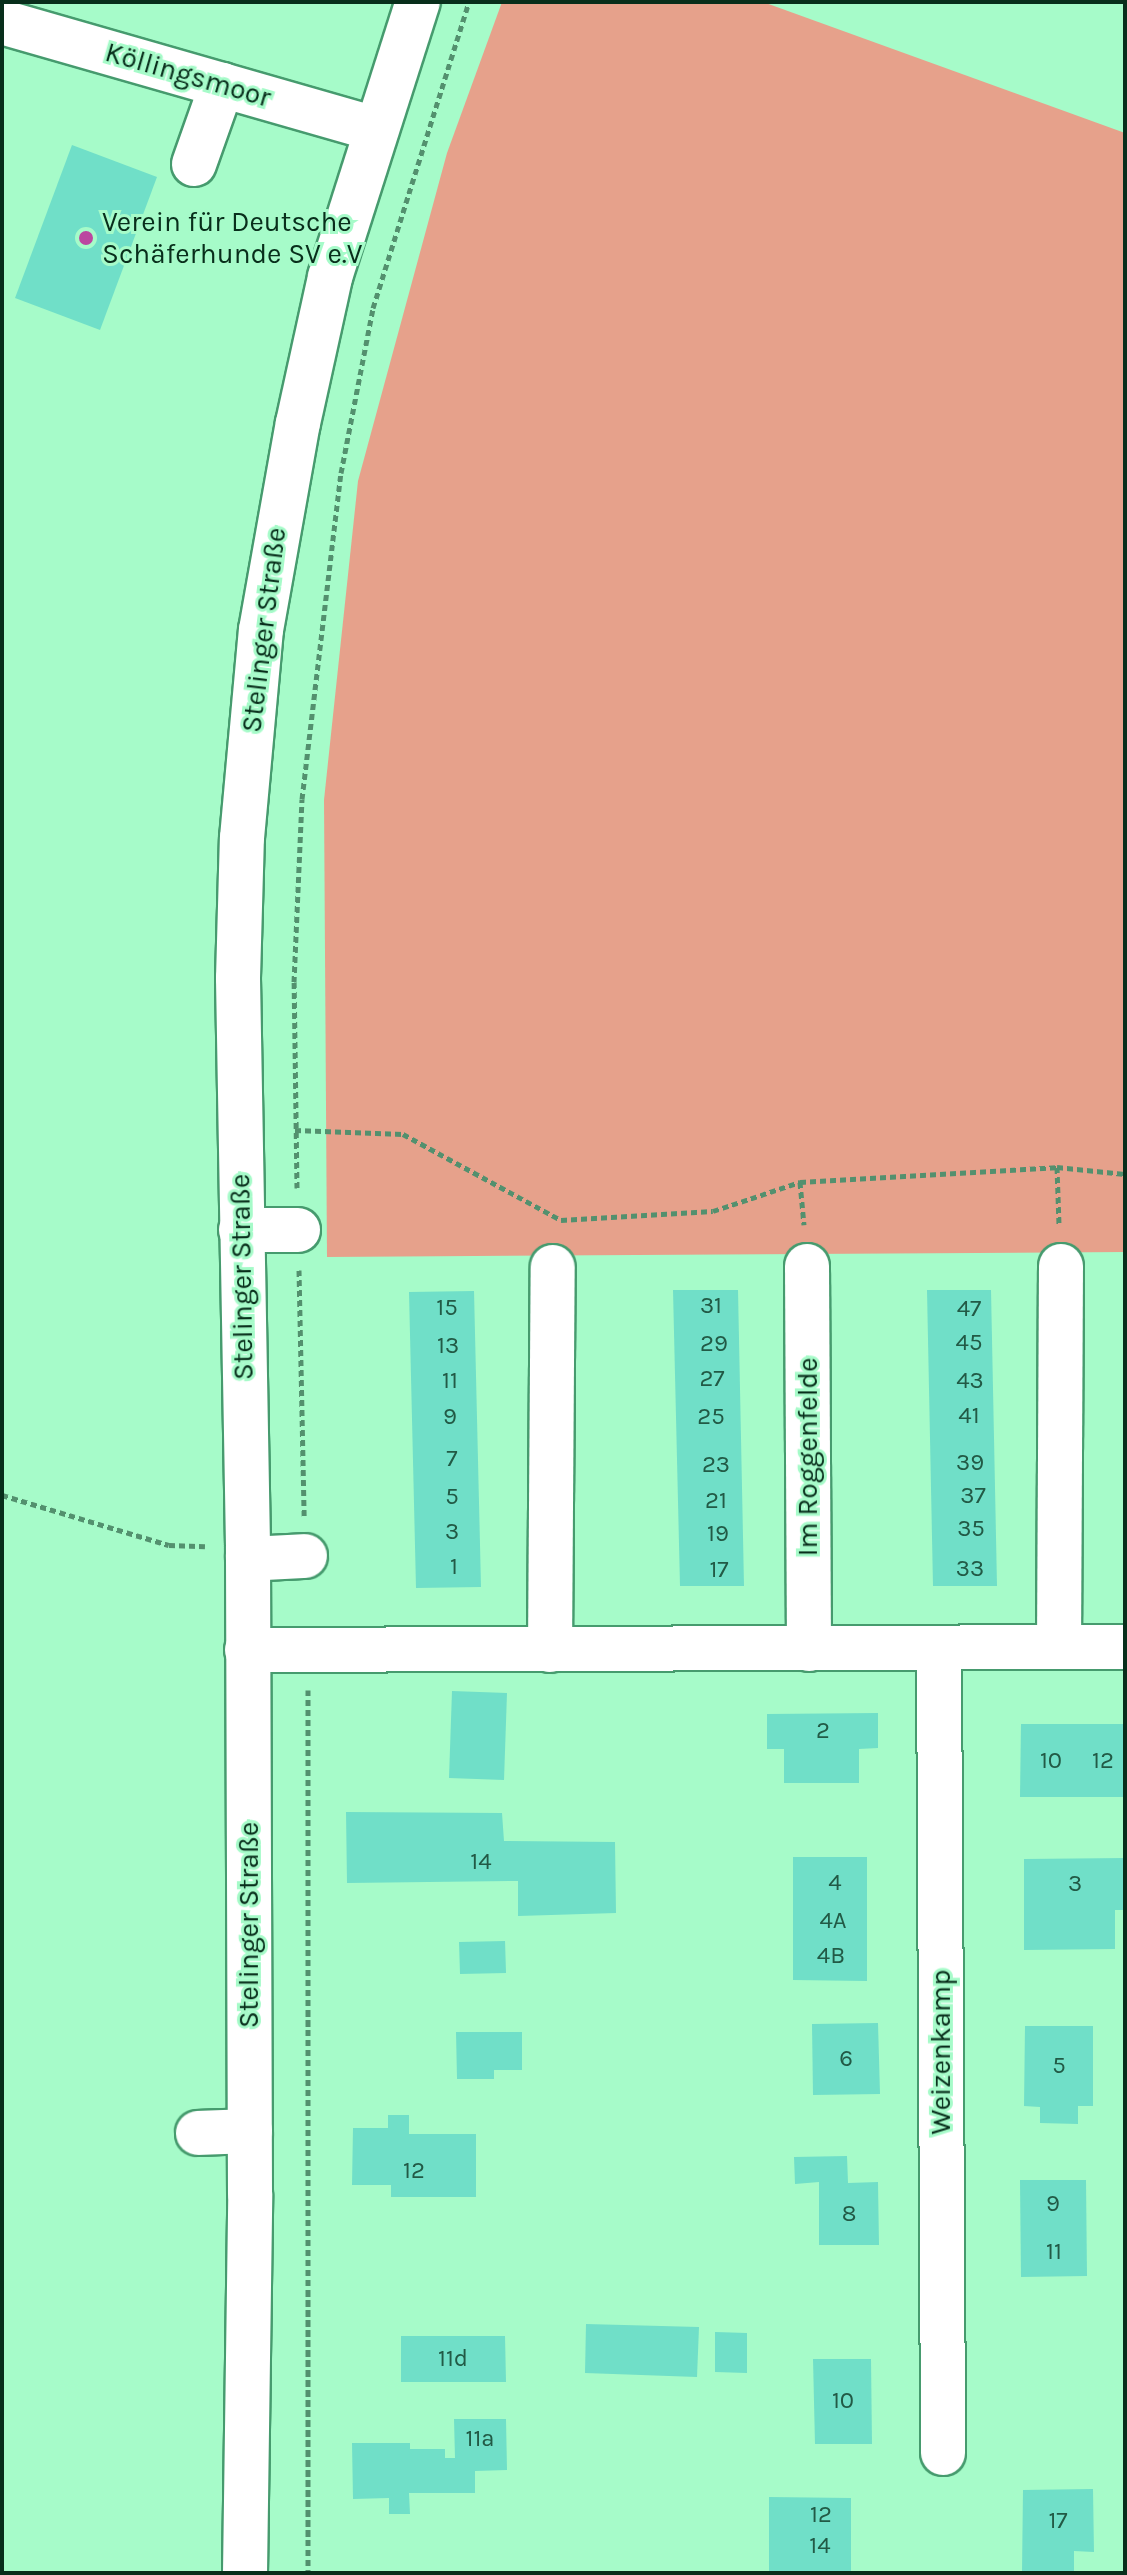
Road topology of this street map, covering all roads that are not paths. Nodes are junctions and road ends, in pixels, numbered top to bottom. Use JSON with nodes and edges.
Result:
{"nodes":[{"id":1,"x":418,"y":2,"type":"edge"},
{"id":2,"x":2,"y":22,"type":"edge"},
{"id":3,"x":222,"y":85,"type":"junction"},
{"id":4,"x":374,"y":129,"type":"junction"},
{"id":5,"x":194,"y":164,"type":"dead end"},
{"id":6,"x":241,"y":1230,"type":"junction"},
{"id":7,"x":298,"y":1230,"type":"dead end"},
{"id":8,"x":807,"y":1266,"type":"dead end"},
{"id":9,"x":1061,"y":1266,"type":"road end"},
{"id":10,"x":553,"y":1267,"type":"dead end"},
{"id":11,"x":248,"y":1552,"type":"junction"},
{"id":12,"x":305,"y":1556,"type":"dead end"},
{"id":13,"x":1059,"y":1647,"type":"junction"},
{"id":14,"x":1125,"y":1647,"type":"edge"},
{"id":15,"x":809,"y":1649,"type":"junction"},
{"id":16,"x":247,"y":1650,"type":"junction"},
{"id":17,"x":550,"y":1650,"type":"junction"},
{"id":18,"x":939,"y":1650,"type":"junction"},
{"id":19,"x":250,"y":2131,"type":"junction"},
{"id":20,"x":198,"y":2133,"type":"dead end"},
{"id":21,"x":943,"y":2453,"type":"dead end"},
{"id":22,"x":245,"y":2573,"type":"edge"}],
"edges":[{"from":1,"to":4,"type":"street","name":"Stelinger Straße"},
{"from":2,"to":3,"type":"street","name":"Köllingsmoor"},
{"from":3,"to":4,"type":"street","name":"Köllingsmoor"},
{"from":3,"to":5,"type":"street"},
{"from":4,"to":6,"type":"street","name":"Stelinger Straße"},
{"from":6,"to":7,"type":"street"},
{"from":6,"to":11,"type":"street","name":"Stelinger Straße"},
{"from":8,"to":15,"type":"street","name":"Im Roggenfelde"},
{"from":9,"to":13,"type":"street"},
{"from":10,"to":17,"type":"street"},
{"from":11,"to":12,"type":"street"},
{"from":11,"to":16,"type":"street","name":"Stelinger Straße"},
{"from":13,"to":14,"type":"street"},
{"from":13,"to":18,"type":"street"},
{"from":15,"to":17,"type":"street"},
{"from":15,"to":18,"type":"street"},
{"from":16,"to":17,"type":"street"},
{"from":16,"to":19,"type":"street","name":"Stelinger Straße"},
{"from":18,"to":21,"type":"street","name":"Weizenkamp"},
{"from":19,"to":20,"type":"street"},
{"from":19,"to":22,"type":"street","name":"Stelinger Straße"}]}
